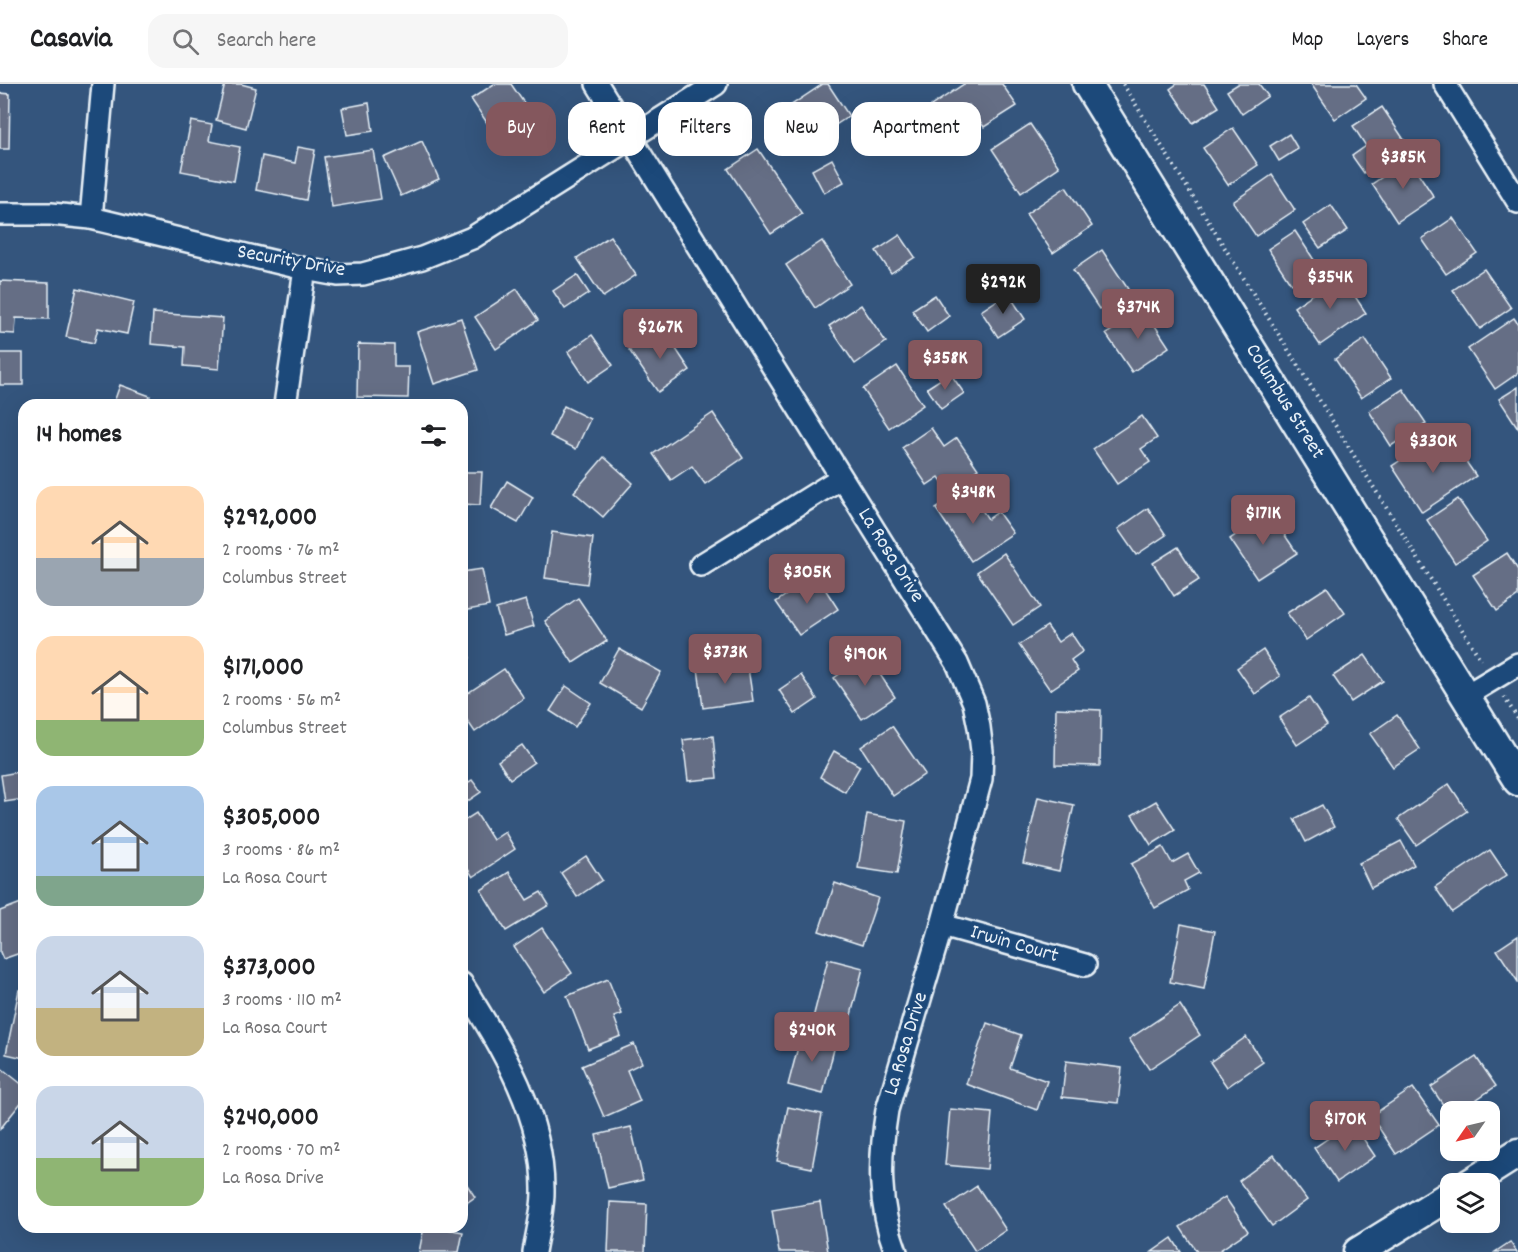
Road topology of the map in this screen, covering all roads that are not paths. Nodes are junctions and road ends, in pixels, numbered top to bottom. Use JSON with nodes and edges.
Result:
{"nodes":[{"id":1,"x":103,"y":84,"type":"edge"},
{"id":2,"x":597,"y":84,"type":"edge"},
{"id":3,"x":716,"y":84,"type":"edge"},
{"id":4,"x":1087,"y":84,"type":"edge"},
{"id":5,"x":1445,"y":84,"type":"edge"},
{"id":6,"x":608,"y":102,"type":"edge"},
{"id":7,"x":646,"y":129,"type":"edge"},
{"id":8,"x":603,"y":156,"type":"edge"},
{"id":9,"x":641,"y":156,"type":"edge"},
{"id":10,"x":1515,"y":189,"type":"edge"},
{"id":11,"x":0,"y":214,"type":"edge"},
{"id":12,"x":91,"y":218,"type":"junction"},
{"id":13,"x":305,"y":269,"type":"junction"},
{"id":14,"x":286,"y":399,"type":"edge"},
{"id":15,"x":841,"y":478,"type":"junction"},
{"id":16,"x":702,"y":565,"type":"dead end"},
{"id":17,"x":1518,"y":664,"type":"edge"},
{"id":18,"x":1465,"y":696,"type":"junction"},
{"id":19,"x":1518,"y":781,"type":"edge"},
{"id":20,"x":942,"y":925,"type":"junction"},
{"id":21,"x":1085,"y":965,"type":"dead end"},
{"id":22,"x":468,"y":994,"type":"edge"},
{"id":23,"x":1518,"y":1153,"type":"edge"},
{"id":24,"x":1486,"y":1173,"type":"edge"},
{"id":25,"x":1440,"y":1201,"type":"edge"},
{"id":26,"x":534,"y":1252,"type":"edge"},
{"id":27,"x":896,"y":1252,"type":"edge"},
{"id":28,"x":1358,"y":1252,"type":"edge"}],
"edges":[{"from":1,"to":12,"type":"street"},
{"from":2,"to":6,"type":"street","name":"La Rosa Drive"},
{"from":3,"to":7,"type":"street","name":"Security Drive"},
{"from":4,"to":18,"type":"main road","name":"Columbus Street"},
{"from":5,"to":10,"type":"street"},
{"from":8,"to":13,"type":"street","name":"Security Drive"},
{"from":9,"to":15,"type":"street","name":"La Rosa Drive"},
{"from":11,"to":12,"type":"street","name":"Security Drive"},
{"from":12,"to":13,"type":"street","name":"Security Drive"},
{"from":13,"to":14,"type":"street"},
{"from":15,"to":16,"type":"street"},
{"from":15,"to":20,"type":"street","name":"La Rosa Drive"},
{"from":17,"to":18,"type":"street"},
{"from":18,"to":19,"type":"main road","name":"Columbus Street"},
{"from":20,"to":21,"type":"street","name":"Irwin Court"},
{"from":20,"to":27,"type":"street","name":"La Rosa Drive"},
{"from":22,"to":26,"type":"street"},
{"from":23,"to":24,"type":"main road"},
{"from":25,"to":28,"type":"main road"}]}
